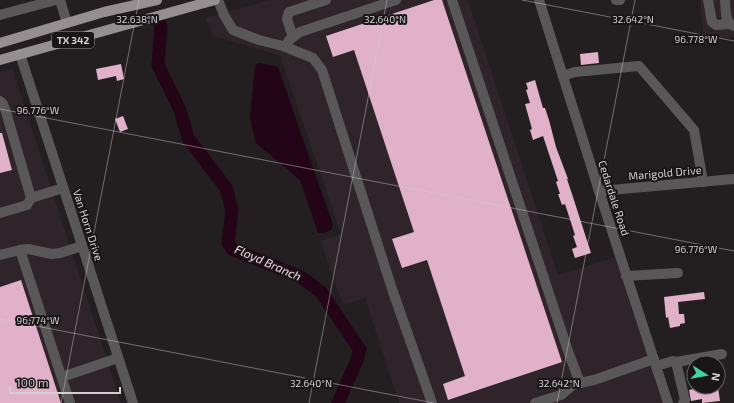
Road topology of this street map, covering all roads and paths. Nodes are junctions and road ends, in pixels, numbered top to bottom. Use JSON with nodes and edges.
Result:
{"nodes":[{"id":1,"x":56,"y":0,"type":"edge"},
{"id":2,"x":60,"y":0,"type":"edge"},
{"id":3,"x":157,"y":0,"type":"edge"},
{"id":4,"x":217,"y":0,"type":"edge"},
{"id":5,"x":326,"y":0,"type":"edge"},
{"id":6,"x":396,"y":0,"type":"edge"},
{"id":7,"x":452,"y":0,"type":"edge"},
{"id":8,"x":539,"y":0,"type":"edge"},
{"id":9,"x":616,"y":0,"type":"edge"},
{"id":10,"x":620,"y":0,"type":"edge"},
{"id":11,"x":708,"y":0,"type":"edge"},
{"id":12,"x":725,"y":0,"type":"edge"},
{"id":13,"x":0,"y":15,"type":"edge"},
{"id":14,"x":67,"y":23,"type":"junction"},
{"id":15,"x":731,"y":25,"type":"edge"},
{"id":16,"x":293,"y":37,"type":"junction"},
{"id":17,"x":0,"y":43,"type":"edge"},
{"id":18,"x":286,"y":47,"type":"junction"},
{"id":19,"x":20,"y":54,"type":"junction"},
{"id":20,"x":0,"y":60,"type":"edge"},
{"id":21,"x":563,"y":76,"type":"junction"},
{"id":22,"x":0,"y":101,"type":"edge"},
{"id":23,"x":734,"y":179,"type":"edge"},
{"id":24,"x":703,"y":182,"type":"junction"},
{"id":25,"x":63,"y":188,"type":"junction"},
{"id":26,"x":599,"y":191,"type":"junction"},
{"id":27,"x":31,"y":198,"type":"junction"},
{"id":28,"x":0,"y":213,"type":"edge"},
{"id":29,"x":82,"y":246,"type":"junction"},
{"id":30,"x":20,"y":250,"type":"junction"},
{"id":31,"x":0,"y":255,"type":"edge"},
{"id":32,"x":678,"y":273,"type":"dead end"},
{"id":33,"x":626,"y":276,"type":"junction"},
{"id":34,"x":722,"y":354,"type":"dead end"},
{"id":35,"x":118,"y":358,"type":"junction"},
{"id":36,"x":676,"y":362,"type":"junction"},
{"id":37,"x":655,"y":363,"type":"junction"},
{"id":38,"x":62,"y":377,"type":"junction"},
{"id":39,"x":580,"y":383,"type":"junction"},
{"id":40,"x":70,"y":403,"type":"edge"},
{"id":41,"x":133,"y":403,"type":"edge"},
{"id":42,"x":432,"y":403,"type":"edge"},
{"id":43,"x":535,"y":403,"type":"edge"},
{"id":44,"x":668,"y":403,"type":"edge"},
{"id":45,"x":683,"y":403,"type":"edge"}],
"edges":[{"from":1,"to":13,"type":"street"},
{"from":2,"to":14,"type":"street"},
{"from":3,"to":14,"type":"main road","number":"TX 342"},
{"from":4,"to":18,"type":"street"},
{"from":4,"to":19,"type":"main road","number":"TX 342"},
{"from":5,"to":16,"type":"street"},
{"from":6,"to":16,"type":"street"},
{"from":7,"to":39,"type":"street"},
{"from":8,"to":21,"type":"street","name":"Cedardale Road"},
{"from":9,"to":10,"type":"street"},
{"from":11,"to":15,"type":"street"},
{"from":12,"to":15,"type":"street"},
{"from":14,"to":17,"type":"main road","number":"TX 342"},
{"from":16,"to":18,"type":"street"},
{"from":18,"to":42,"type":"street"},
{"from":19,"to":20,"type":"main road","number":"TX 342"},
{"from":19,"to":25,"type":"street","name":"Van Horn Drive"},
{"from":21,"to":24,"type":"street"},
{"from":21,"to":26,"type":"street","name":"Cedardale Road"},
{"from":22,"to":27,"type":"street"},
{"from":23,"to":24,"type":"street","name":"Marigold Drive"},
{"from":24,"to":26,"type":"street","name":"Marigold Drive"},
{"from":25,"to":27,"type":"street"},
{"from":25,"to":29,"type":"street","name":"Van Horn Drive"},
{"from":26,"to":33,"type":"street","name":"Cedardale Road"},
{"from":27,"to":28,"type":"street"},
{"from":29,"to":30,"type":"street"},
{"from":29,"to":35,"type":"street","name":"Van Horn Drive"},
{"from":30,"to":31,"type":"street"},
{"from":30,"to":38,"type":"street"},
{"from":32,"to":33,"type":"street"},
{"from":33,"to":37,"type":"street","name":"Cedardale Road"},
{"from":34,"to":36,"type":"street"},
{"from":35,"to":38,"type":"street"},
{"from":35,"to":41,"type":"street","name":"Van Horn Drive"},
{"from":36,"to":37,"type":"street"},
{"from":36,"to":45,"type":"street"},
{"from":37,"to":39,"type":"street"},
{"from":37,"to":44,"type":"street","name":"Cedardale Road"},
{"from":38,"to":40,"type":"street"},
{"from":39,"to":43,"type":"street"}]}
